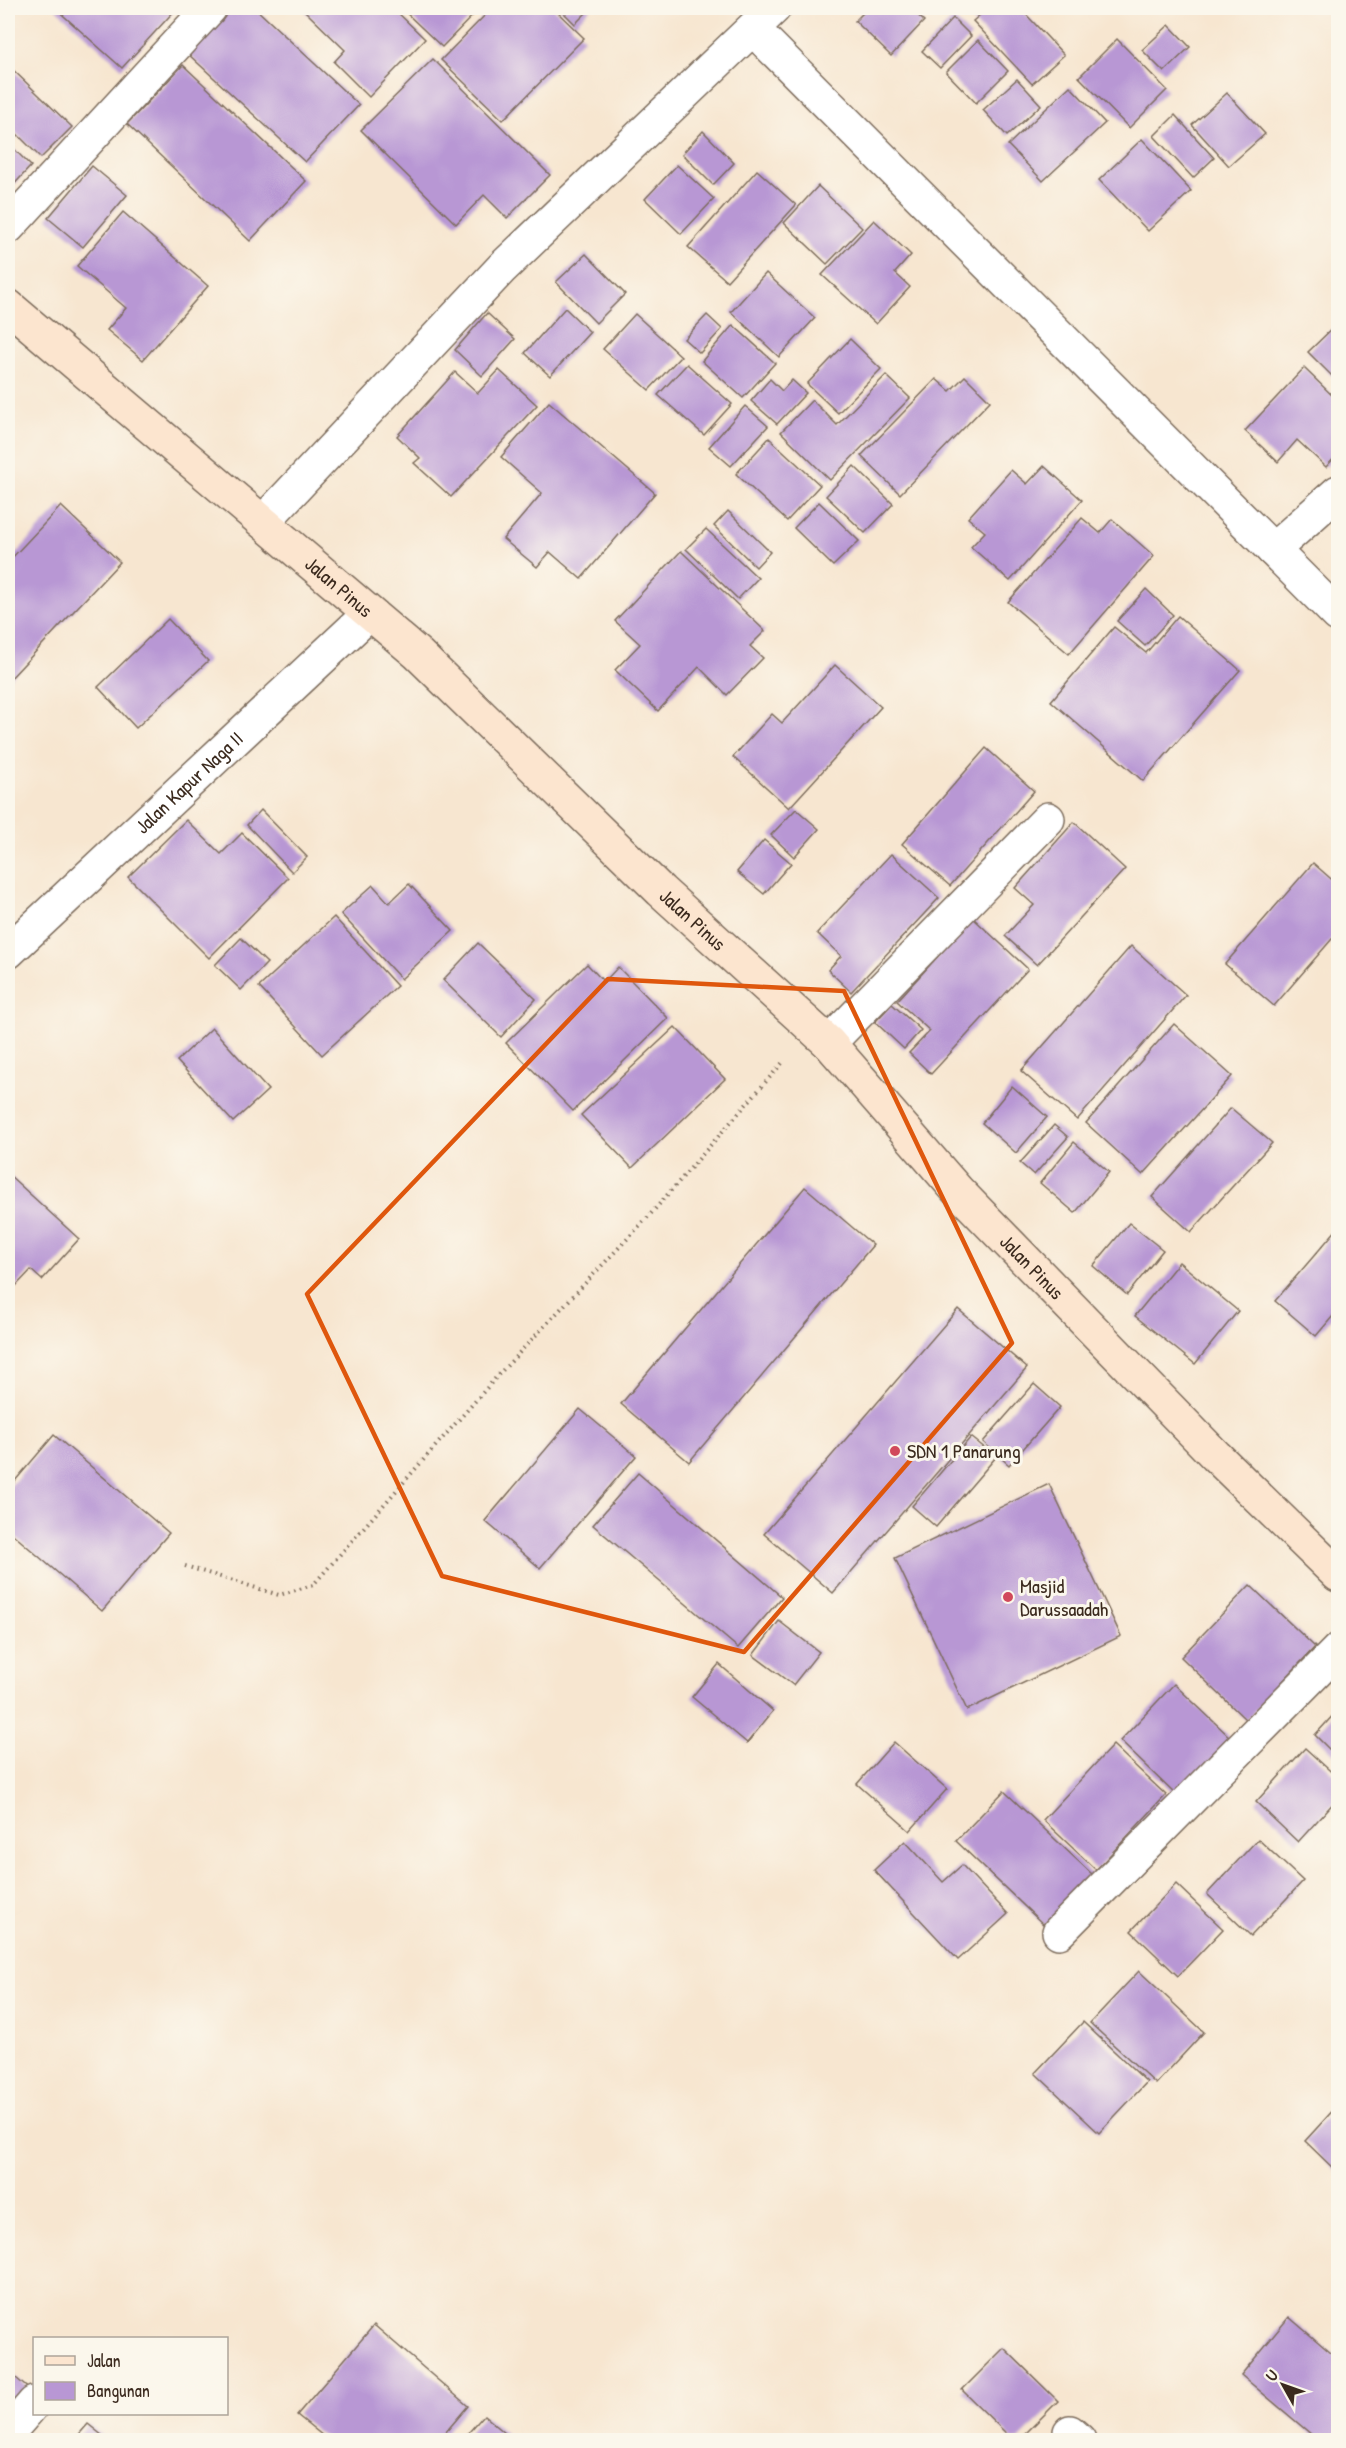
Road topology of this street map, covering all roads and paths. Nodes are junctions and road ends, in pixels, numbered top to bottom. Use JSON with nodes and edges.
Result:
{"nodes":[{"id":1,"x":210,"y":8,"type":"edge"},
{"id":2,"x":763,"y":18,"type":"edge"},
{"id":3,"x":8,"y":227,"type":"edge"},
{"id":4,"x":8,"y":306,"type":"edge"},
{"id":5,"x":1338,"y":492,"type":"edge"},
{"id":6,"x":263,"y":522,"type":"junction"},
{"id":7,"x":1273,"y":550,"type":"junction"},
{"id":8,"x":369,"y":614,"type":"junction"},
{"id":9,"x":1338,"y":615,"type":"edge"},
{"id":10,"x":1048,"y":819,"type":"dead end"},
{"id":11,"x":8,"y":952,"type":"edge"},
{"id":12,"x":821,"y":1036,"type":"junction"},
{"id":13,"x":185,"y":1566,"type":"dead end"},
{"id":14,"x":1338,"y":1575,"type":"edge"},
{"id":15,"x":1338,"y":1650,"type":"edge"},
{"id":16,"x":1059,"y":1932,"type":"dead end"},
{"id":17,"x":33,"y":2404,"type":"edge"},
{"id":18,"x":8,"y":2433,"type":"edge"}],
"edges":[{"from":1,"to":3,"type":"street"},
{"from":2,"to":6,"type":"street"},
{"from":2,"to":7,"type":"street"},
{"from":4,"to":6,"type":"street","name":"Jalan Pinus"},
{"from":5,"to":7,"type":"street"},
{"from":6,"to":8,"type":"street","name":"Jalan Pinus"},
{"from":7,"to":9,"type":"street"},
{"from":8,"to":11,"type":"street","name":"Jalan Kapur Naga II"},
{"from":8,"to":12,"type":"street","name":"Jalan Pinus"},
{"from":10,"to":12,"type":"street"},
{"from":12,"to":13,"type":"path"},
{"from":12,"to":14,"type":"street","name":"Jalan Pinus"},
{"from":15,"to":16,"type":"street"},
{"from":17,"to":18,"type":"street"}]}
